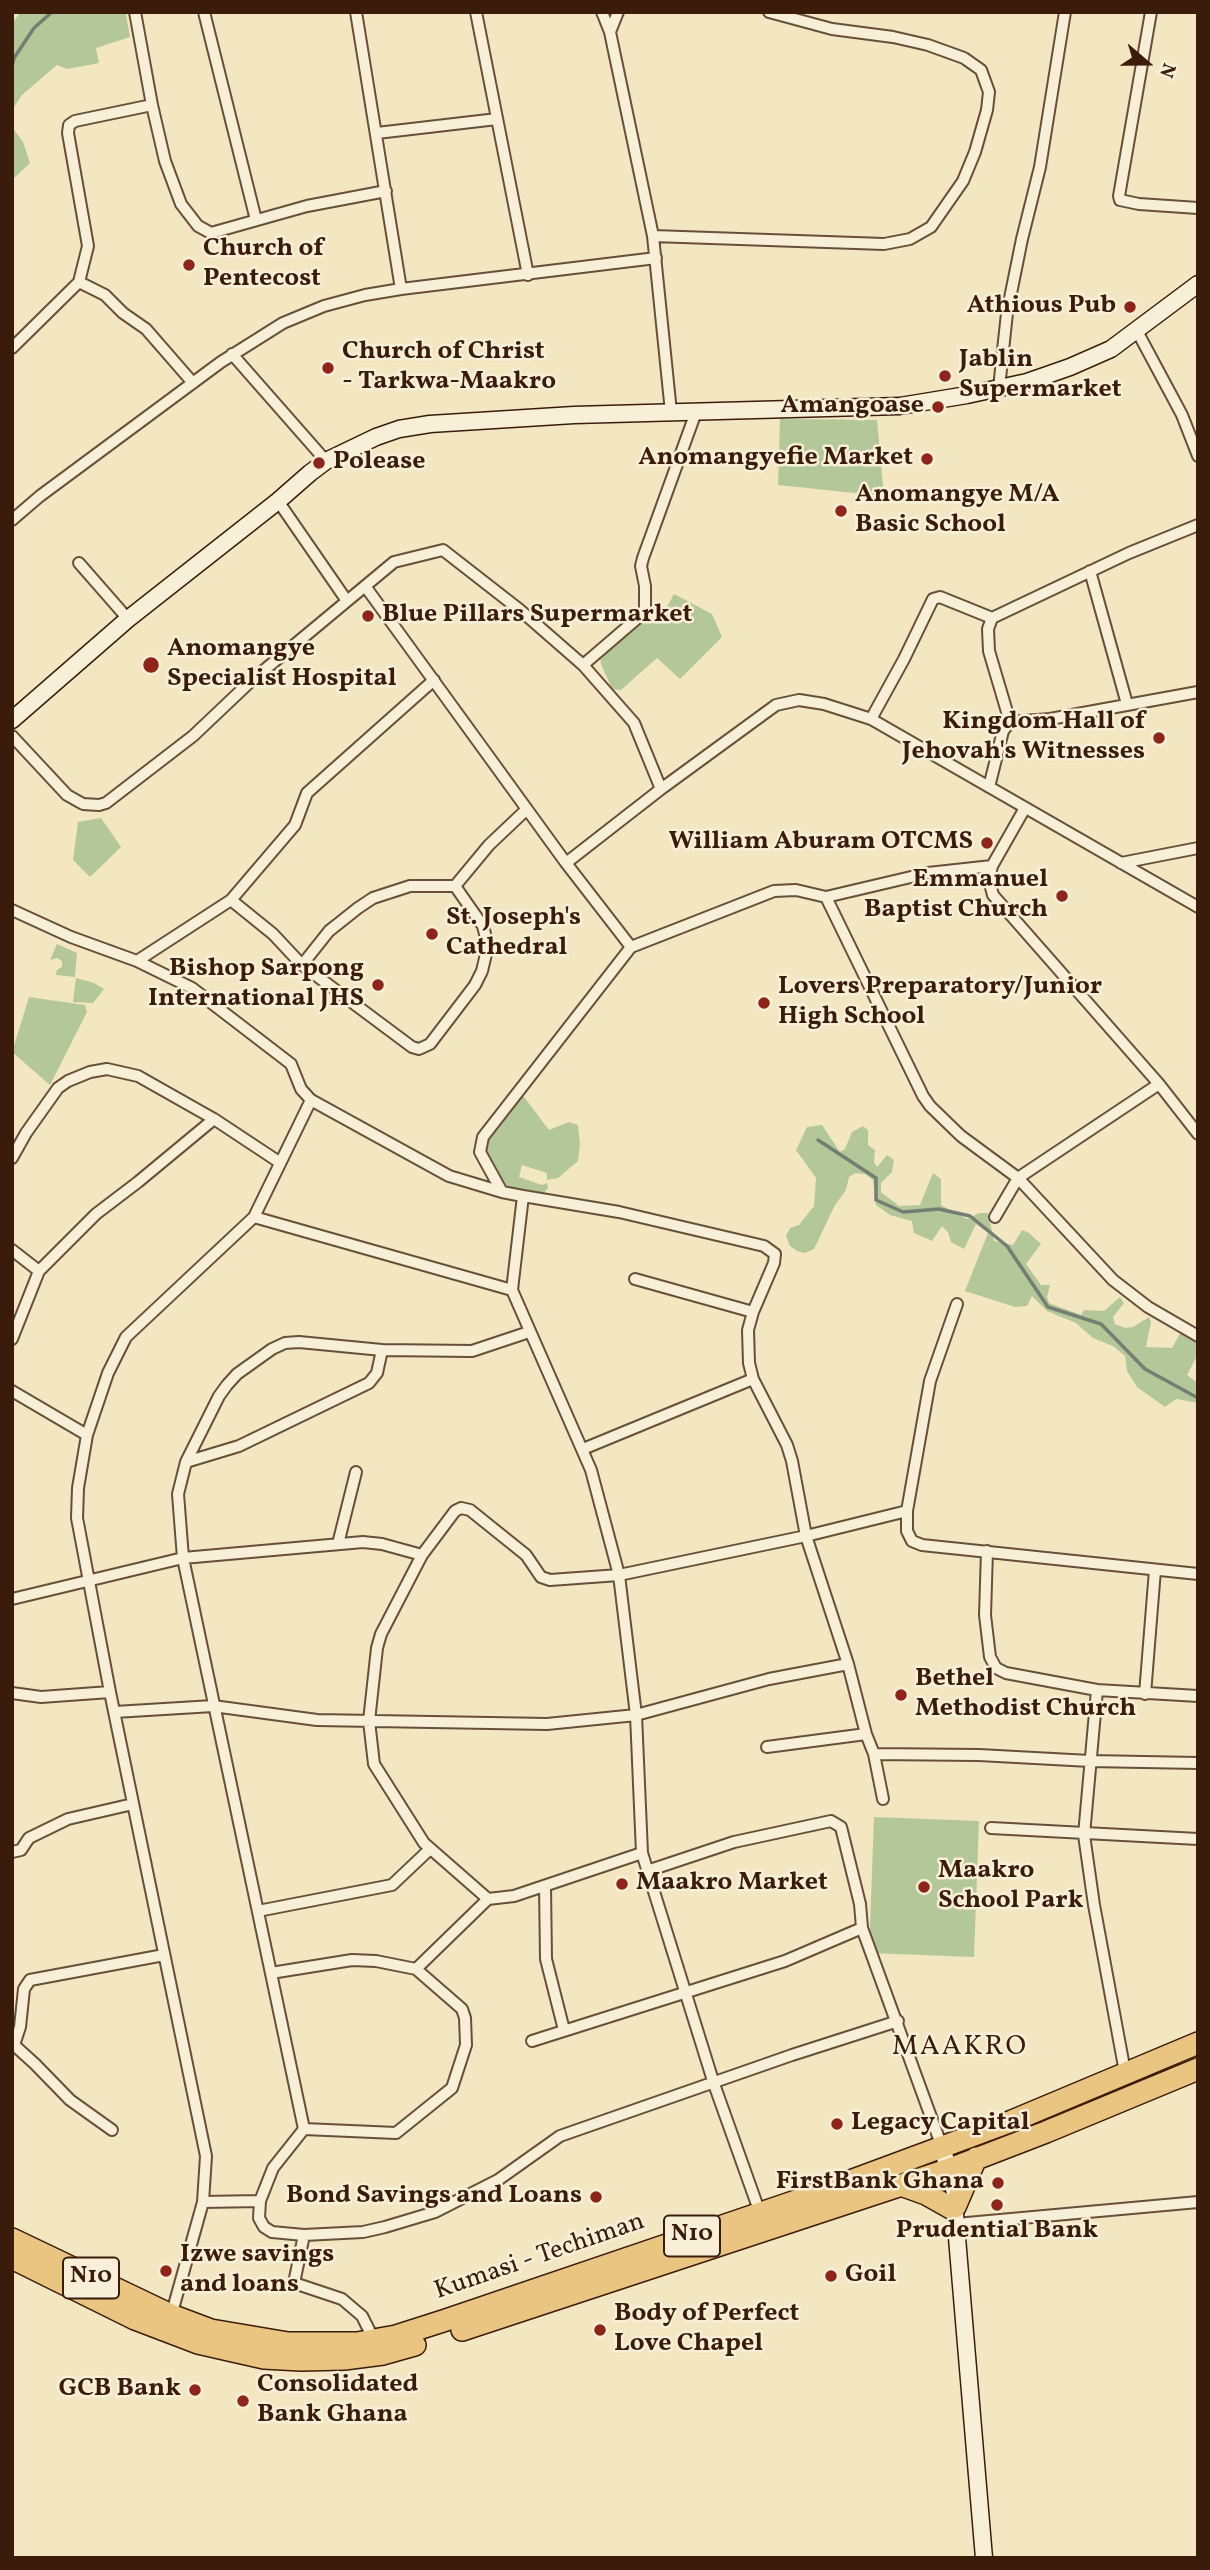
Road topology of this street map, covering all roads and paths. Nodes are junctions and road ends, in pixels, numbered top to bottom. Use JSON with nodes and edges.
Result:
{"nodes":[{"id":1,"x":135,"y":12,"type":"edge"},
{"id":2,"x":204,"y":12,"type":"edge"},
{"id":3,"x":356,"y":12,"type":"edge"},
{"id":4,"x":476,"y":12,"type":"edge"},
{"id":5,"x":602,"y":12,"type":"edge"},
{"id":6,"x":618,"y":12,"type":"edge"},
{"id":7,"x":769,"y":12,"type":"edge"},
{"id":8,"x":1065,"y":12,"type":"edge"},
{"id":9,"x":1151,"y":12,"type":"edge"},
{"id":10,"x":610,"y":32,"type":"junction"},
{"id":11,"x":152,"y":105,"type":"junction"},
{"id":12,"x":497,"y":119,"type":"junction"},
{"id":13,"x":377,"y":133,"type":"junction"},
{"id":14,"x":386,"y":191,"type":"junction"},
{"id":15,"x":1198,"y":208,"type":"edge"},
{"id":16,"x":256,"y":220,"type":"junction"},
{"id":17,"x":653,"y":236,"type":"junction"},
{"id":18,"x":656,"y":258,"type":"junction"},
{"id":19,"x":528,"y":275,"type":"junction"},
{"id":20,"x":79,"y":282,"type":"junction"},
{"id":21,"x":1198,"y":284,"type":"edge"},
{"id":22,"x":401,"y":289,"type":"junction"},
{"id":23,"x":1137,"y":331,"type":"junction"},
{"id":24,"x":12,"y":348,"type":"edge"},
{"id":25,"x":232,"y":354,"type":"junction"},
{"id":26,"x":193,"y":383,"type":"junction"},
{"id":27,"x":999,"y":388,"type":"junction"},
{"id":28,"x":671,"y":412,"type":"junction"},
{"id":29,"x":696,"y":412,"type":"junction"},
{"id":30,"x":1198,"y":456,"type":"edge"},
{"id":31,"x":326,"y":461,"type":"junction"},
{"id":32,"x":278,"y":501,"type":"junction"},
{"id":33,"x":12,"y":520,"type":"edge"},
{"id":34,"x":1198,"y":525,"type":"edge"},
{"id":35,"x":79,"y":563,"type":"dead end"},
{"id":36,"x":1090,"y":571,"type":"junction"},
{"id":37,"x":365,"y":586,"type":"junction"},
{"id":38,"x":347,"y":601,"type":"junction"},
{"id":39,"x":992,"y":618,"type":"junction"},
{"id":40,"x":128,"y":619,"type":"junction"},
{"id":41,"x":583,"y":665,"type":"junction"},
{"id":42,"x":434,"y":680,"type":"junction"},
{"id":43,"x":1198,"y":692,"type":"edge"},
{"id":44,"x":1127,"y":705,"type":"junction"},
{"id":45,"x":871,"y":719,"type":"junction"},
{"id":46,"x":12,"y":720,"type":"edge"},
{"id":47,"x":1010,"y":722,"type":"junction"},
{"id":48,"x":12,"y":736,"type":"edge"},
{"id":49,"x":989,"y":787,"type":"junction"},
{"id":50,"x":661,"y":789,"type":"junction"},
{"id":51,"x":1025,"y":807,"type":"junction"},
{"id":52,"x":527,"y":809,"type":"junction"},
{"id":53,"x":1198,"y":848,"type":"edge"},
{"id":54,"x":566,"y":863,"type":"junction"},
{"id":55,"x":1121,"y":863,"type":"junction"},
{"id":56,"x":992,"y":866,"type":"junction"},
{"id":57,"x":455,"y":886,"type":"junction"},
{"id":58,"x":826,"y":897,"type":"junction"},
{"id":59,"x":231,"y":900,"type":"junction"},
{"id":60,"x":1198,"y":907,"type":"edge"},
{"id":61,"x":12,"y":910,"type":"edge"},
{"id":62,"x":631,"y":947,"type":"junction"},
{"id":63,"x":137,"y":961,"type":"junction"},
{"id":64,"x":302,"y":965,"type":"junction"},
{"id":65,"x":1159,"y":1084,"type":"junction"},
{"id":66,"x":310,"y":1100,"type":"junction"},
{"id":67,"x":214,"y":1119,"type":"junction"},
{"id":68,"x":1198,"y":1134,"type":"edge"},
{"id":69,"x":12,"y":1158,"type":"edge"},
{"id":70,"x":279,"y":1162,"type":"junction"},
{"id":71,"x":1018,"y":1178,"type":"junction"},
{"id":72,"x":502,"y":1192,"type":"junction"},
{"id":73,"x":523,"y":1196,"type":"junction"},
{"id":74,"x":254,"y":1217,"type":"junction"},
{"id":75,"x":995,"y":1217,"type":"dead end"},
{"id":76,"x":12,"y":1250,"type":"edge"},
{"id":77,"x":39,"y":1270,"type":"junction"},
{"id":78,"x":635,"y":1279,"type":"dead end"},
{"id":79,"x":512,"y":1290,"type":"junction"},
{"id":80,"x":957,"y":1304,"type":"dead end"},
{"id":81,"x":753,"y":1312,"type":"junction"},
{"id":82,"x":529,"y":1332,"type":"junction"},
{"id":83,"x":1198,"y":1336,"type":"edge"},
{"id":84,"x":12,"y":1339,"type":"edge"},
{"id":85,"x":382,"y":1350,"type":"junction"},
{"id":86,"x":753,"y":1379,"type":"junction"},
{"id":87,"x":12,"y":1391,"type":"edge"},
{"id":88,"x":87,"y":1435,"type":"junction"},
{"id":89,"x":583,"y":1449,"type":"junction"},
{"id":90,"x":186,"y":1462,"type":"junction"},
{"id":91,"x":356,"y":1472,"type":"dead end"},
{"id":92,"x":907,"y":1511,"type":"junction"},
{"id":93,"x":806,"y":1535,"type":"junction"},
{"id":94,"x":338,"y":1544,"type":"junction"},
{"id":95,"x":987,"y":1551,"type":"junction"},
{"id":96,"x":422,"y":1555,"type":"junction"},
{"id":97,"x":183,"y":1558,"type":"junction"},
{"id":98,"x":1155,"y":1570,"type":"junction"},
{"id":99,"x":1198,"y":1574,"type":"edge"},
{"id":100,"x":619,"y":1575,"type":"junction"},
{"id":101,"x":89,"y":1581,"type":"junction"},
{"id":102,"x":12,"y":1599,"type":"edge"},
{"id":103,"x":848,"y":1664,"type":"junction"},
{"id":104,"x":1097,"y":1690,"type":"junction"},
{"id":105,"x":110,"y":1692,"type":"junction"},
{"id":106,"x":12,"y":1693,"type":"edge"},
{"id":107,"x":1145,"y":1694,"type":"junction"},
{"id":108,"x":1198,"y":1696,"type":"edge"},
{"id":109,"x":214,"y":1706,"type":"junction"},
{"id":110,"x":116,"y":1712,"type":"junction"},
{"id":111,"x":636,"y":1715,"type":"junction"},
{"id":112,"x":369,"y":1721,"type":"junction"},
{"id":113,"x":866,"y":1734,"type":"junction"},
{"id":114,"x":767,"y":1746,"type":"dead end"},
{"id":115,"x":874,"y":1754,"type":"junction"},
{"id":116,"x":1090,"y":1761,"type":"junction"},
{"id":117,"x":1198,"y":1763,"type":"edge"},
{"id":118,"x":883,"y":1799,"type":"dead end"},
{"id":119,"x":133,"y":1804,"type":"junction"},
{"id":120,"x":991,"y":1828,"type":"dead end"},
{"id":121,"x":1084,"y":1835,"type":"junction"},
{"id":122,"x":1198,"y":1839,"type":"edge"},
{"id":123,"x":430,"y":1849,"type":"junction"},
{"id":124,"x":12,"y":1853,"type":"edge"},
{"id":125,"x":642,"y":1853,"type":"junction"},
{"id":126,"x":647,"y":1871,"type":"junction"},
{"id":127,"x":545,"y":1886,"type":"junction"},
{"id":128,"x":488,"y":1899,"type":"junction"},
{"id":129,"x":258,"y":1911,"type":"junction"},
{"id":130,"x":862,"y":1928,"type":"junction"},
{"id":131,"x":164,"y":1955,"type":"junction"},
{"id":132,"x":416,"y":1969,"type":"junction"},
{"id":133,"x":271,"y":1973,"type":"junction"},
{"id":134,"x":12,"y":1985,"type":"edge"},
{"id":135,"x":25,"y":1985,"type":"junction"},
{"id":136,"x":685,"y":1991,"type":"junction"},
{"id":137,"x":898,"y":2021,"type":"junction"},
{"id":138,"x":564,"y":2030,"type":"junction"},
{"id":139,"x":532,"y":2040,"type":"dead end"},
{"id":140,"x":1198,"y":2043,"type":"edge"},
{"id":141,"x":13,"y":2045,"type":"edge"},
{"id":142,"x":1198,"y":2069,"type":"edge"},
{"id":143,"x":1125,"y":2072,"type":"junction"},
{"id":144,"x":714,"y":2084,"type":"junction"},
{"id":145,"x":304,"y":2129,"type":"junction"},
{"id":146,"x":112,"y":2130,"type":"dead end"},
{"id":147,"x":937,"y":2149,"type":"junction"},
{"id":148,"x":976,"y":2158,"type":"junction"},
{"id":149,"x":944,"y":2170,"type":"junction"},
{"id":150,"x":901,"y":2185,"type":"junction"},
{"id":151,"x":260,"y":2201,"type":"junction"},
{"id":152,"x":203,"y":2202,"type":"junction"},
{"id":153,"x":1198,"y":2202,"type":"edge"},
{"id":154,"x":760,"y":2213,"type":"junction"},
{"id":155,"x":954,"y":2213,"type":"junction"},
{"id":156,"x":304,"y":2235,"type":"junction"},
{"id":157,"x":12,"y":2239,"type":"edge"},
{"id":158,"x":12,"y":2258,"type":"edge"},
{"id":159,"x":168,"y":2324,"type":"junction"},
{"id":160,"x":374,"y":2340,"type":"junction"},
{"id":161,"x":984,"y":2558,"type":"edge"}],
"edges":[{"from":1,"to":11,"type":"street"},
{"from":2,"to":16,"type":"street"},
{"from":3,"to":13,"type":"street"},
{"from":4,"to":12,"type":"street"},
{"from":5,"to":10,"type":"street"},
{"from":6,"to":10,"type":"street"},
{"from":7,"to":17,"type":"street"},
{"from":8,"to":27,"type":"street"},
{"from":9,"to":15,"type":"street"},
{"from":10,"to":17,"type":"street"},
{"from":11,"to":16,"type":"street"},
{"from":11,"to":20,"type":"street"},
{"from":12,"to":13,"type":"street"},
{"from":12,"to":19,"type":"street"},
{"from":13,"to":14,"type":"street"},
{"from":14,"to":16,"type":"street"},
{"from":14,"to":22,"type":"street"},
{"from":17,"to":18,"type":"street"},
{"from":18,"to":19,"type":"street"},
{"from":18,"to":28,"type":"street"},
{"from":19,"to":22,"type":"street"},
{"from":20,"to":24,"type":"street"},
{"from":20,"to":26,"type":"street"},
{"from":21,"to":23,"type":"street"},
{"from":22,"to":25,"type":"street"},
{"from":23,"to":27,"type":"street"},
{"from":23,"to":30,"type":"street"},
{"from":25,"to":26,"type":"street"},
{"from":25,"to":31,"type":"street"},
{"from":26,"to":33,"type":"street"},
{"from":27,"to":29,"type":"street"},
{"from":28,"to":29,"type":"street"},
{"from":28,"to":31,"type":"street"},
{"from":29,"to":41,"type":"street"},
{"from":31,"to":32,"type":"street"},
{"from":32,"to":38,"type":"street"},
{"from":32,"to":40,"type":"street"},
{"from":34,"to":36,"type":"street"},
{"from":35,"to":40,"type":"street"},
{"from":36,"to":39,"type":"street"},
{"from":36,"to":44,"type":"street"},
{"from":37,"to":38,"type":"street"},
{"from":37,"to":41,"type":"street"},
{"from":37,"to":42,"type":"street"},
{"from":38,"to":48,"type":"street"},
{"from":39,"to":45,"type":"street"},
{"from":39,"to":47,"type":"street"},
{"from":40,"to":46,"type":"street"},
{"from":41,"to":50,"type":"street"},
{"from":42,"to":52,"type":"street"},
{"from":42,"to":59,"type":"street"},
{"from":43,"to":44,"type":"street"},
{"from":44,"to":47,"type":"street"},
{"from":45,"to":49,"type":"street"},
{"from":45,"to":50,"type":"street"},
{"from":47,"to":49,"type":"street"},
{"from":49,"to":51,"type":"street"},
{"from":50,"to":54,"type":"street"},
{"from":51,"to":55,"type":"street"},
{"from":51,"to":56,"type":"street"},
{"from":52,"to":54,"type":"street"},
{"from":52,"to":57,"type":"street"},
{"from":53,"to":55,"type":"street"},
{"from":54,"to":62,"type":"street"},
{"from":55,"to":60,"type":"street"},
{"from":56,"to":58,"type":"street"},
{"from":56,"to":65,"type":"street"},
{"from":57,"to":64,"type":"street"},
{"from":57,"to":64,"type":"street"},
{"from":58,"to":62,"type":"street"},
{"from":58,"to":71,"type":"street"},
{"from":59,"to":63,"type":"street"},
{"from":59,"to":64,"type":"street"},
{"from":61,"to":63,"type":"street"},
{"from":62,"to":72,"type":"street"},
{"from":63,"to":66,"type":"street"},
{"from":65,"to":68,"type":"street"},
{"from":65,"to":71,"type":"street"},
{"from":66,"to":70,"type":"street"},
{"from":66,"to":72,"type":"street"},
{"from":67,"to":69,"type":"street"},
{"from":67,"to":70,"type":"street"},
{"from":67,"to":77,"type":"street"},
{"from":70,"to":74,"type":"street"},
{"from":71,"to":75,"type":"street"},
{"from":71,"to":83,"type":"street"},
{"from":72,"to":73,"type":"street"},
{"from":73,"to":79,"type":"street"},
{"from":73,"to":81,"type":"street"},
{"from":74,"to":79,"type":"street"},
{"from":74,"to":88,"type":"street"},
{"from":76,"to":77,"type":"street"},
{"from":77,"to":84,"type":"street"},
{"from":78,"to":81,"type":"street"},
{"from":79,"to":82,"type":"street"},
{"from":80,"to":92,"type":"street"},
{"from":81,"to":86,"type":"street"},
{"from":82,"to":85,"type":"street"},
{"from":82,"to":89,"type":"street"},
{"from":85,"to":90,"type":"street"},
{"from":85,"to":90,"type":"street"},
{"from":86,"to":89,"type":"street"},
{"from":86,"to":93,"type":"street"},
{"from":87,"to":88,"type":"street"},
{"from":88,"to":101,"type":"street"},
{"from":89,"to":100,"type":"street"},
{"from":90,"to":97,"type":"street"},
{"from":91,"to":94,"type":"street"},
{"from":92,"to":93,"type":"street"},
{"from":92,"to":95,"type":"street"},
{"from":93,"to":100,"type":"street"},
{"from":93,"to":103,"type":"street"},
{"from":94,"to":96,"type":"street"},
{"from":94,"to":97,"type":"street"},
{"from":95,"to":98,"type":"street"},
{"from":95,"to":104,"type":"street"},
{"from":96,"to":100,"type":"street"},
{"from":96,"to":112,"type":"street"},
{"from":97,"to":101,"type":"street"},
{"from":97,"to":109,"type":"street"},
{"from":98,"to":99,"type":"street"},
{"from":98,"to":107,"type":"street"},
{"from":100,"to":111,"type":"street"},
{"from":101,"to":102,"type":"street"},
{"from":101,"to":105,"type":"street"},
{"from":103,"to":111,"type":"street"},
{"from":103,"to":113,"type":"street"},
{"from":104,"to":107,"type":"street"},
{"from":104,"to":116,"type":"street"},
{"from":105,"to":106,"type":"street"},
{"from":105,"to":110,"type":"street"},
{"from":107,"to":108,"type":"street"},
{"from":109,"to":110,"type":"street"},
{"from":109,"to":112,"type":"street"},
{"from":109,"to":129,"type":"street"},
{"from":110,"to":119,"type":"street"},
{"from":111,"to":112,"type":"street"},
{"from":111,"to":125,"type":"street"},
{"from":112,"to":123,"type":"street"},
{"from":113,"to":114,"type":"street"},
{"from":113,"to":115,"type":"street"},
{"from":115,"to":116,"type":"street"},
{"from":115,"to":118,"type":"street"},
{"from":116,"to":117,"type":"street"},
{"from":116,"to":121,"type":"street"},
{"from":119,"to":124,"type":"street"},
{"from":119,"to":131,"type":"street"},
{"from":120,"to":121,"type":"street"},
{"from":121,"to":122,"type":"street"},
{"from":121,"to":143,"type":"street"},
{"from":123,"to":128,"type":"street"},
{"from":123,"to":129,"type":"street"},
{"from":125,"to":126,"type":"street"},
{"from":125,"to":127,"type":"street"},
{"from":126,"to":130,"type":"street"},
{"from":126,"to":136,"type":"street"},
{"from":127,"to":128,"type":"street"},
{"from":127,"to":138,"type":"street"},
{"from":128,"to":132,"type":"street"},
{"from":129,"to":133,"type":"street"},
{"from":130,"to":136,"type":"street"},
{"from":130,"to":137,"type":"street"},
{"from":131,"to":135,"type":"street"},
{"from":131,"to":152,"type":"street"},
{"from":132,"to":133,"type":"street"},
{"from":132,"to":145,"type":"street"},
{"from":133,"to":145,"type":"street"},
{"from":134,"to":135,"type":"street"},
{"from":135,"to":141,"type":"street"},
{"from":136,"to":138,"type":"street"},
{"from":136,"to":144,"type":"street"},
{"from":137,"to":144,"type":"street"},
{"from":137,"to":147,"type":"street"},
{"from":138,"to":139,"type":"street"},
{"from":140,"to":143,"type":"highway","name":"Kumasi - Techiman","number":"N10"},
{"from":141,"to":146,"type":"street"},
{"from":142,"to":148,"type":"highway","number":"N10"},
{"from":143,"to":147,"type":"highway","name":"Kumasi - Techiman","number":"N10"},
{"from":144,"to":154,"type":"street"},
{"from":144,"to":156,"type":"street"},
{"from":145,"to":151,"type":"street"},
{"from":147,"to":149,"type":"street"},
{"from":147,"to":154,"type":"highway","name":"Kumasi - Techiman","number":"N10"},
{"from":148,"to":149,"type":"highway","number":"N10"},
{"from":148,"to":155,"type":"highway"},
{"from":149,"to":150,"type":"highway","number":"N10"},
{"from":149,"to":155,"type":"street"},
{"from":150,"to":155,"type":"highway"},
{"from":150,"to":159,"type":"highway","number":"N10"},
{"from":151,"to":152,"type":"street"},
{"from":151,"to":156,"type":"street"},
{"from":152,"to":159,"type":"street"},
{"from":153,"to":155,"type":"street"},
{"from":154,"to":160,"type":"highway","name":"Kumasi - Techiman","number":"N10"},
{"from":155,"to":161,"type":"street"},
{"from":156,"to":160,"type":"street"},
{"from":157,"to":159,"type":"highway","name":"Kumasi - Techiman","number":"N10"},
{"from":158,"to":159,"type":"highway","number":"N10"},
{"from":159,"to":160,"type":"highway","name":"Kumasi - Techiman","number":"N10"}]}
